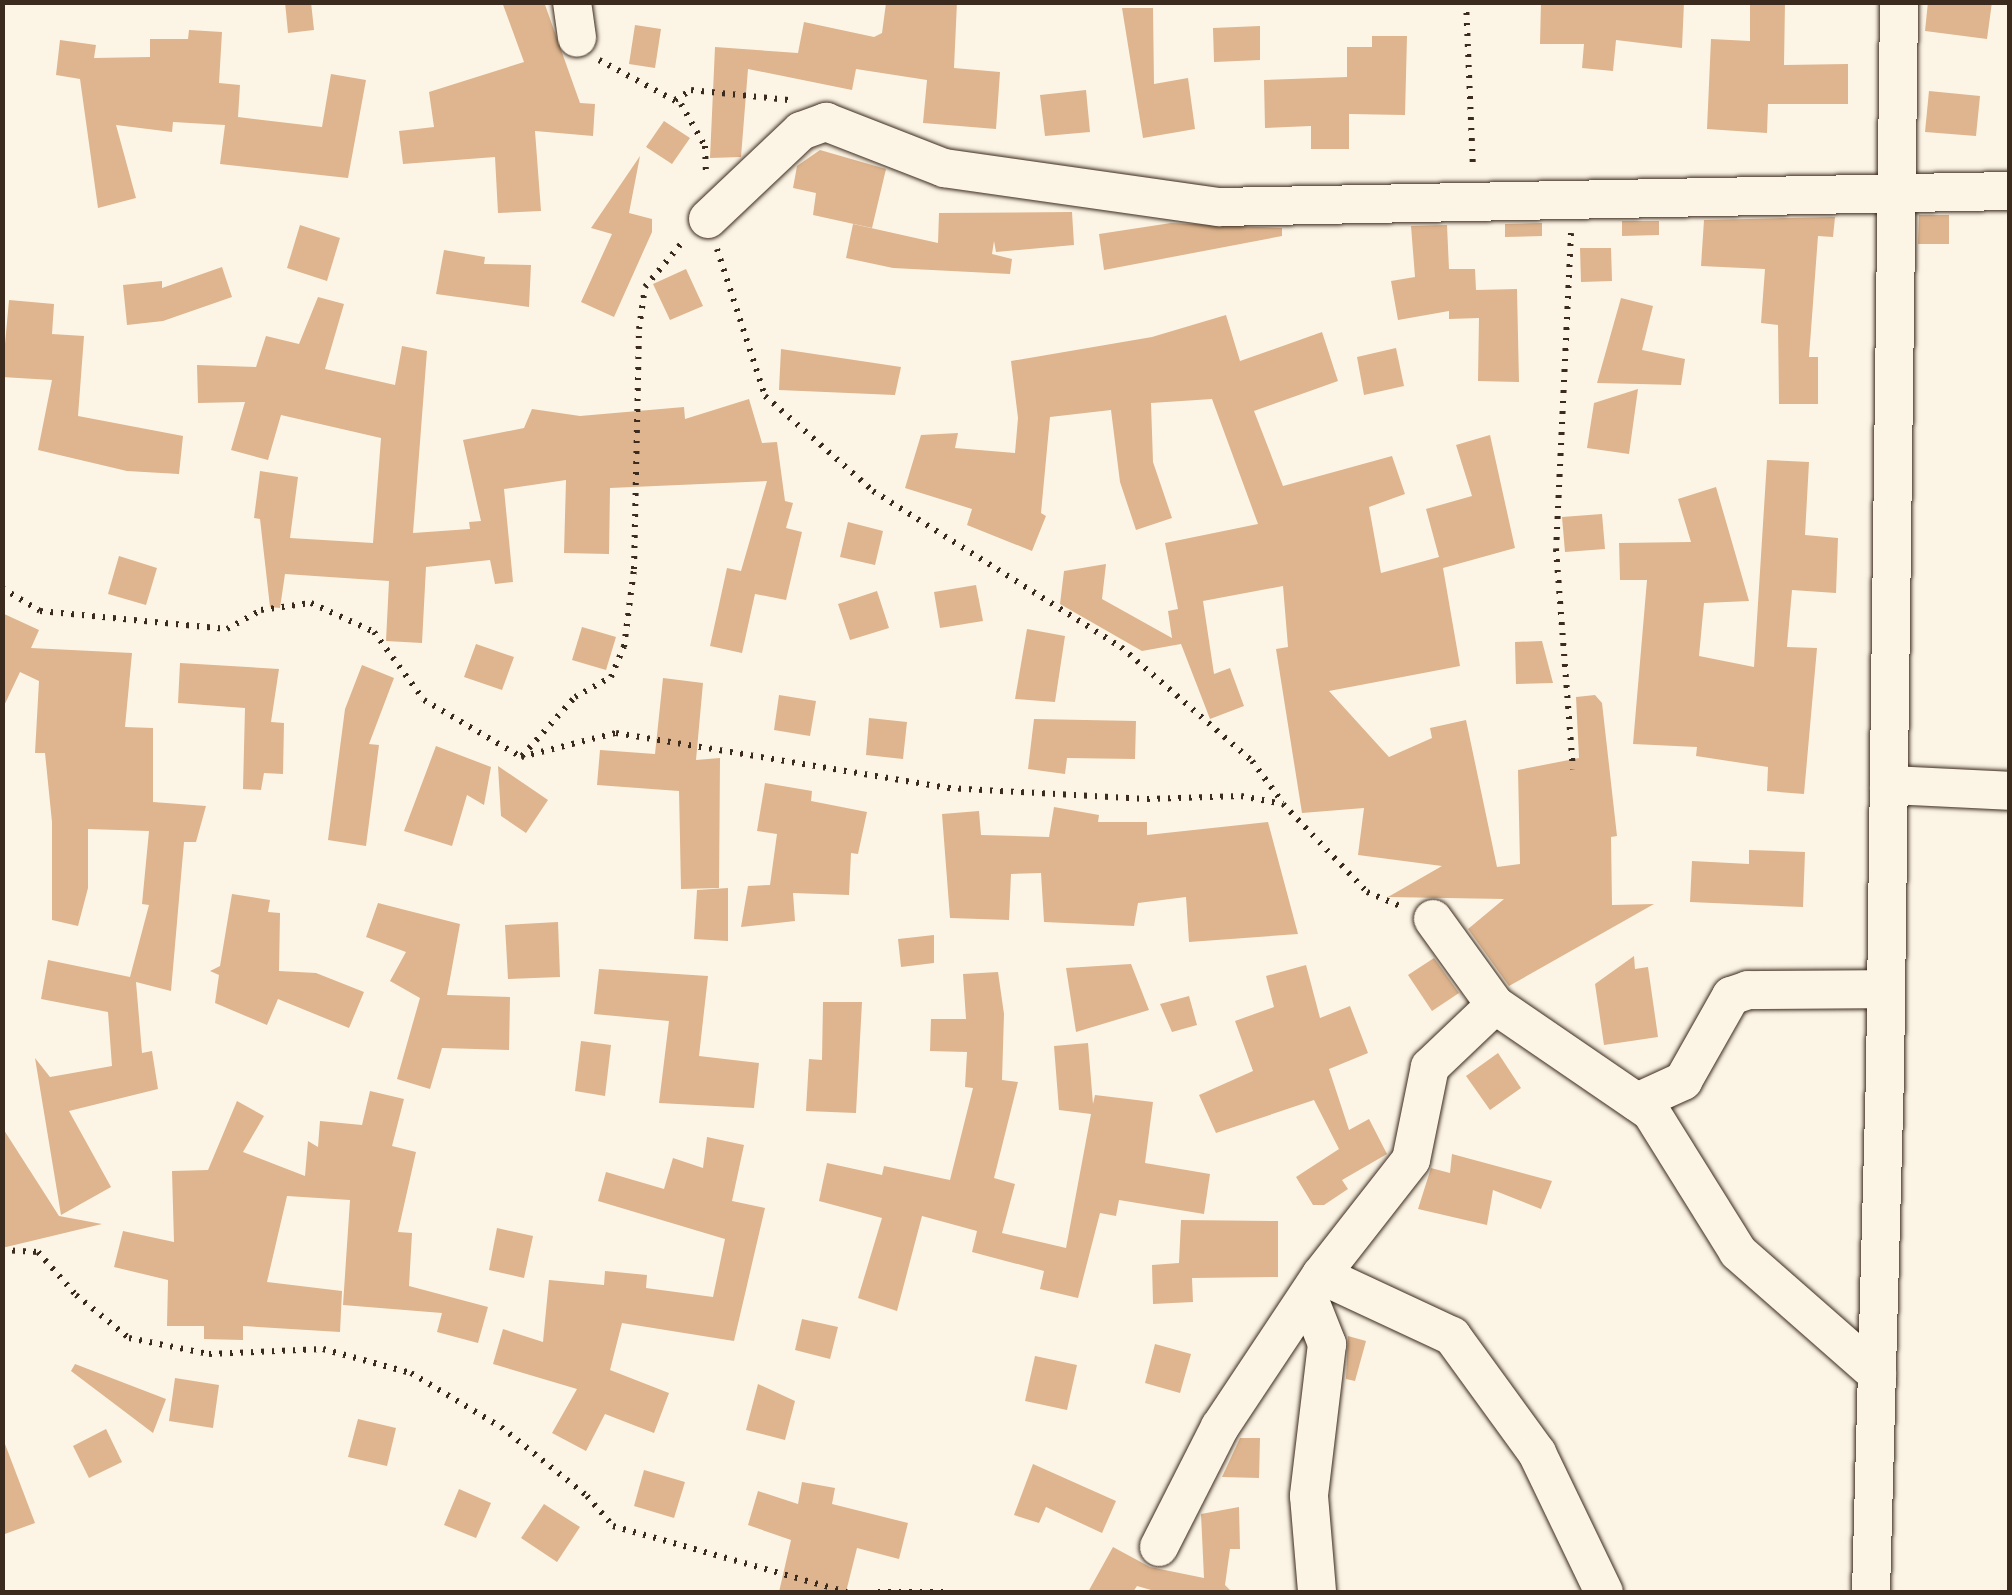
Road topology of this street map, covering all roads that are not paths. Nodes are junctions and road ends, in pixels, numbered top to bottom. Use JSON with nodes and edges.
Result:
{"nodes":[{"id":1,"x":1899,"y":2,"type":"edge"},
{"id":2,"x":2010,"y":191,"type":"edge"},
{"id":3,"x":1895,"y":193,"type":"junction"},
{"id":4,"x":708,"y":219,"type":"road end"},
{"id":5,"x":1889,"y":785,"type":"junction"},
{"id":6,"x":2010,"y":791,"type":"edge"},
{"id":7,"x":1433,"y":919,"type":"road end"},
{"id":8,"x":1886,"y":989,"type":"junction"},
{"id":9,"x":1496,"y":1005,"type":"junction"},
{"id":10,"x":1637,"y":1102,"type":"junction"},
{"id":11,"x":1314,"y":1286,"type":"junction"},
{"id":12,"x":1877,"y":1374,"type":"junction"},
{"id":13,"x":1159,"y":1546,"type":"dead end"},
{"id":14,"x":1317,"y":1592,"type":"edge"},
{"id":15,"x":1604,"y":1592,"type":"edge"},
{"id":16,"x":1871,"y":1592,"type":"edge"}],
"edges":[{"from":1,"to":3,"type":"street"},
{"from":2,"to":3,"type":"street"},
{"from":3,"to":4,"type":"street"},
{"from":3,"to":5,"type":"street"},
{"from":5,"to":6,"type":"street"},
{"from":5,"to":8,"type":"street"},
{"from":7,"to":9,"type":"street"},
{"from":8,"to":10,"type":"street"},
{"from":8,"to":12,"type":"street"},
{"from":9,"to":10,"type":"street"},
{"from":9,"to":11,"type":"street"},
{"from":10,"to":12,"type":"street"},
{"from":11,"to":13,"type":"street"},
{"from":11,"to":14,"type":"street"},
{"from":11,"to":15,"type":"street"},
{"from":12,"to":16,"type":"street"}]}
